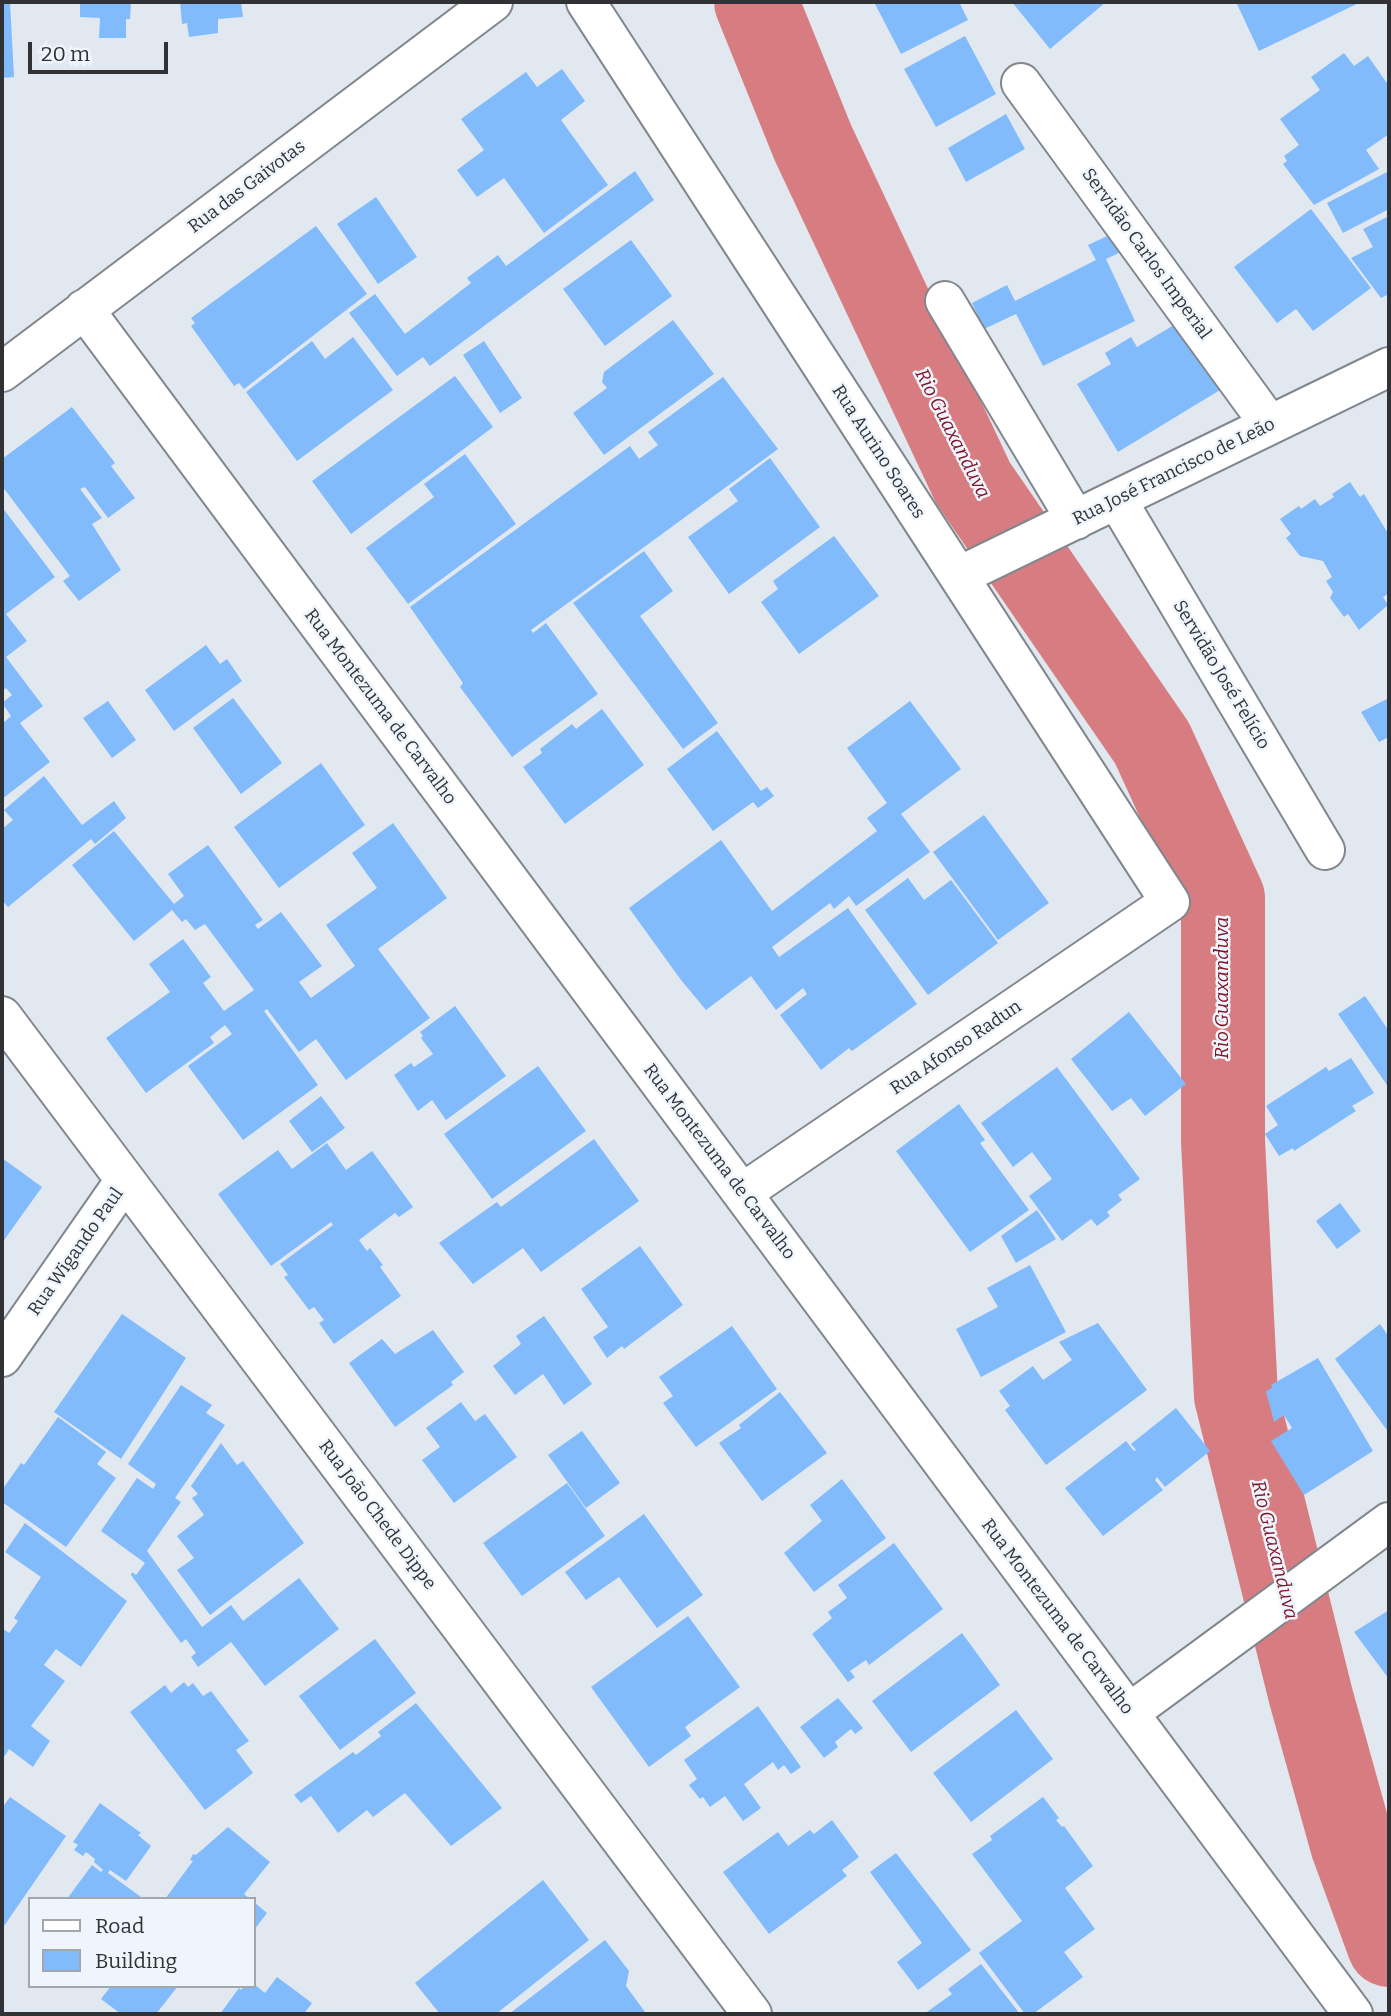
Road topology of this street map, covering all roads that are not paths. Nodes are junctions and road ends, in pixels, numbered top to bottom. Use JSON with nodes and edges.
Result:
{"nodes":[{"id":1,"x":493,"y":2,"type":"edge"},
{"id":2,"x":586,"y":2,"type":"edge"},
{"id":3,"x":1021,"y":83,"type":"dead end"},
{"id":4,"x":944,"y":301,"type":"dead end"},
{"id":5,"x":85,"y":309,"type":"junction"},
{"id":6,"x":1389,"y":367,"type":"edge"},
{"id":7,"x":2,"y":372,"type":"edge"},
{"id":8,"x":1270,"y":425,"type":"junction"},
{"id":9,"x":1117,"y":500,"type":"junction"},
{"id":10,"x":1076,"y":520,"type":"junction"},
{"id":11,"x":976,"y":568,"type":"junction"},
{"id":12,"x":1325,"y":849,"type":"dead end"},
{"id":13,"x":1170,"y":902,"type":"joint"},
{"id":14,"x":2,"y":1016,"type":"edge"},
{"id":15,"x":125,"y":1181,"type":"junction"},
{"id":16,"x":742,"y":1193,"type":"junction"},
{"id":17,"x":2,"y":1357,"type":"edge"},
{"id":18,"x":1389,"y":1522,"type":"edge"},
{"id":19,"x":1129,"y":1713,"type":"junction"},
{"id":20,"x":752,"y":2014,"type":"edge"},
{"id":21,"x":1353,"y":2014,"type":"edge"}],
"edges":[{"from":1,"to":5,"type":"street","name":"Rua das Gaivotas"},
{"from":2,"to":11,"type":"street","name":"Rua Aurino Soares"},
{"from":3,"to":8,"type":"street","name":"Servidão Carlos Imperial"},
{"from":4,"to":10,"type":"street"},
{"from":5,"to":7,"type":"street","name":"Rua das Gaivotas"},
{"from":5,"to":16,"type":"street","name":"Rua Montezuma de Carvalho"},
{"from":6,"to":8,"type":"street","name":"Rua José Francisco de Leão"},
{"from":8,"to":9,"type":"street","name":"Rua José Francisco de Leão"},
{"from":9,"to":10,"type":"street","name":"Rua José Francisco de Leão"},
{"from":9,"to":12,"type":"street","name":"Servidão José Felício"},
{"from":10,"to":11,"type":"street","name":"Rua José Francisco de Leão"},
{"from":11,"to":13,"type":"street","name":"Rua Aurino Soares"},
{"from":13,"to":16,"type":"street","name":"Rua Afonso Radun"},
{"from":14,"to":15,"type":"street","name":"Rua João Chede Dippe"},
{"from":15,"to":17,"type":"street","name":"Rua Wigando Paul"},
{"from":15,"to":20,"type":"street","name":"Rua João Chede Dippe"},
{"from":16,"to":19,"type":"street","name":"Rua Montezuma de Carvalho"},
{"from":18,"to":19,"type":"street"},
{"from":19,"to":21,"type":"street","name":"Rua Montezuma de Carvalho"}]}
